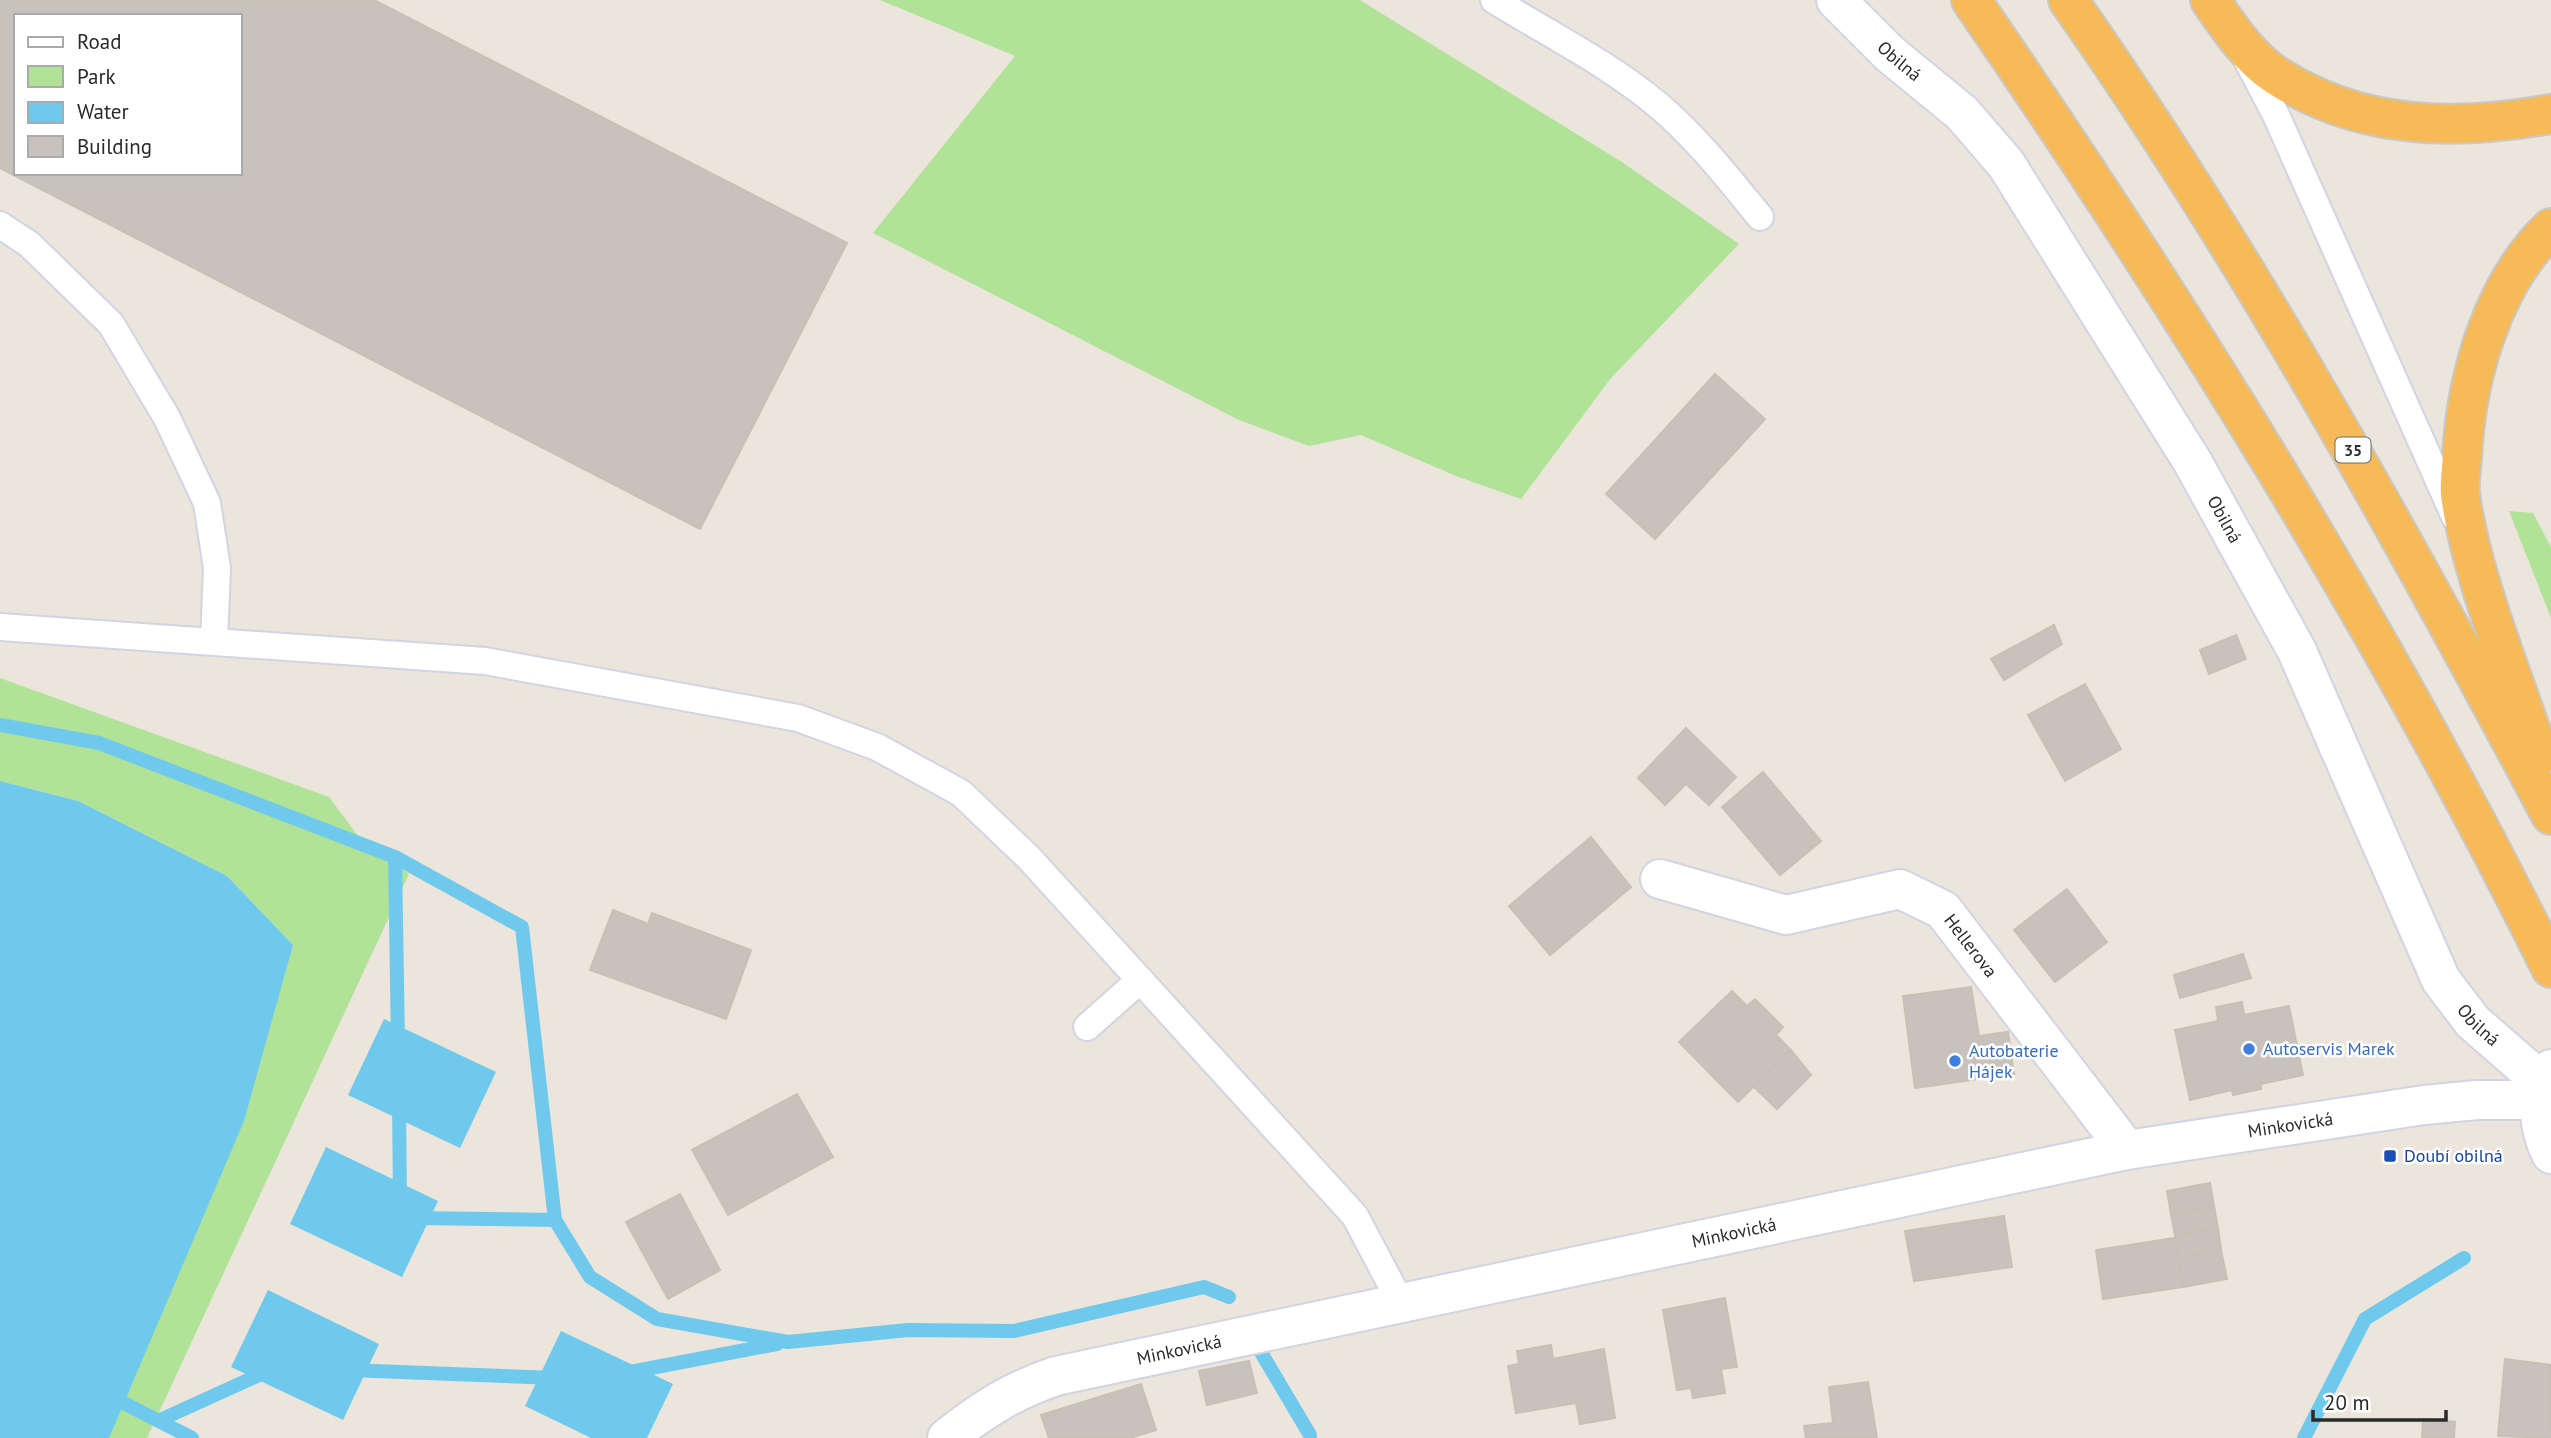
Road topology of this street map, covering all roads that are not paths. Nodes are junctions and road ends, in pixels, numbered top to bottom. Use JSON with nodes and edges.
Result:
{"nodes":[{"id":1,"x":1494,"y":0,"type":"edge"},
{"id":2,"x":1836,"y":0,"type":"edge"},
{"id":3,"x":1971,"y":0,"type":"edge"},
{"id":4,"x":2068,"y":0,"type":"edge"},
{"id":5,"x":2210,"y":0,"type":"edge"},
{"id":6,"x":2234,"y":34,"type":"junction"},
{"id":7,"x":2551,"y":114,"type":"edge"},
{"id":8,"x":1760,"y":217,"type":"dead end"},
{"id":9,"x":0,"y":225,"type":"edge"},
{"id":10,"x":2551,"y":228,"type":"edge"},
{"id":11,"x":2480,"y":576,"type":"junction"},
{"id":12,"x":0,"y":628,"type":"edge"},
{"id":13,"x":214,"y":641,"type":"junction"},
{"id":14,"x":2551,"y":790,"type":"edge"},
{"id":15,"x":2551,"y":815,"type":"edge"},
{"id":16,"x":1660,"y":879,"type":"dead end"},
{"id":17,"x":2551,"y":968,"type":"edge"},
{"id":18,"x":1140,"y":980,"type":"junction"},
{"id":19,"x":1087,"y":1027,"type":"dead end"},
{"id":20,"x":2545,"y":1084,"type":"edge"},
{"id":21,"x":2127,"y":1150,"type":"junction"},
{"id":22,"x":2551,"y":1154,"type":"edge"},
{"id":23,"x":1402,"y":1305,"type":"junction"},
{"id":24,"x":947,"y":1438,"type":"edge"}],
"edges":[{"from":1,"to":8,"type":"lane"},
{"from":2,"to":20,"type":"street","name":"Obilná"},
{"from":3,"to":17,"type":"highway"},
{"from":4,"to":15,"type":"highway","number":"35"},
{"from":5,"to":6,"type":"highway"},
{"from":6,"to":7,"type":"highway"},
{"from":6,"to":11,"type":"lane"},
{"from":9,"to":13,"type":"lane"},
{"from":10,"to":11,"type":"highway"},
{"from":11,"to":14,"type":"highway"},
{"from":12,"to":13,"type":"lane"},
{"from":13,"to":18,"type":"lane"},
{"from":16,"to":21,"type":"street","name":"Hellerova"},
{"from":18,"to":19,"type":"lane"},
{"from":18,"to":23,"type":"lane"},
{"from":20,"to":21,"type":"street","name":"Minkovická"},
{"from":20,"to":22,"type":"street"},
{"from":21,"to":23,"type":"street","name":"Minkovická"},
{"from":23,"to":24,"type":"street","name":"Minkovická"}]}
